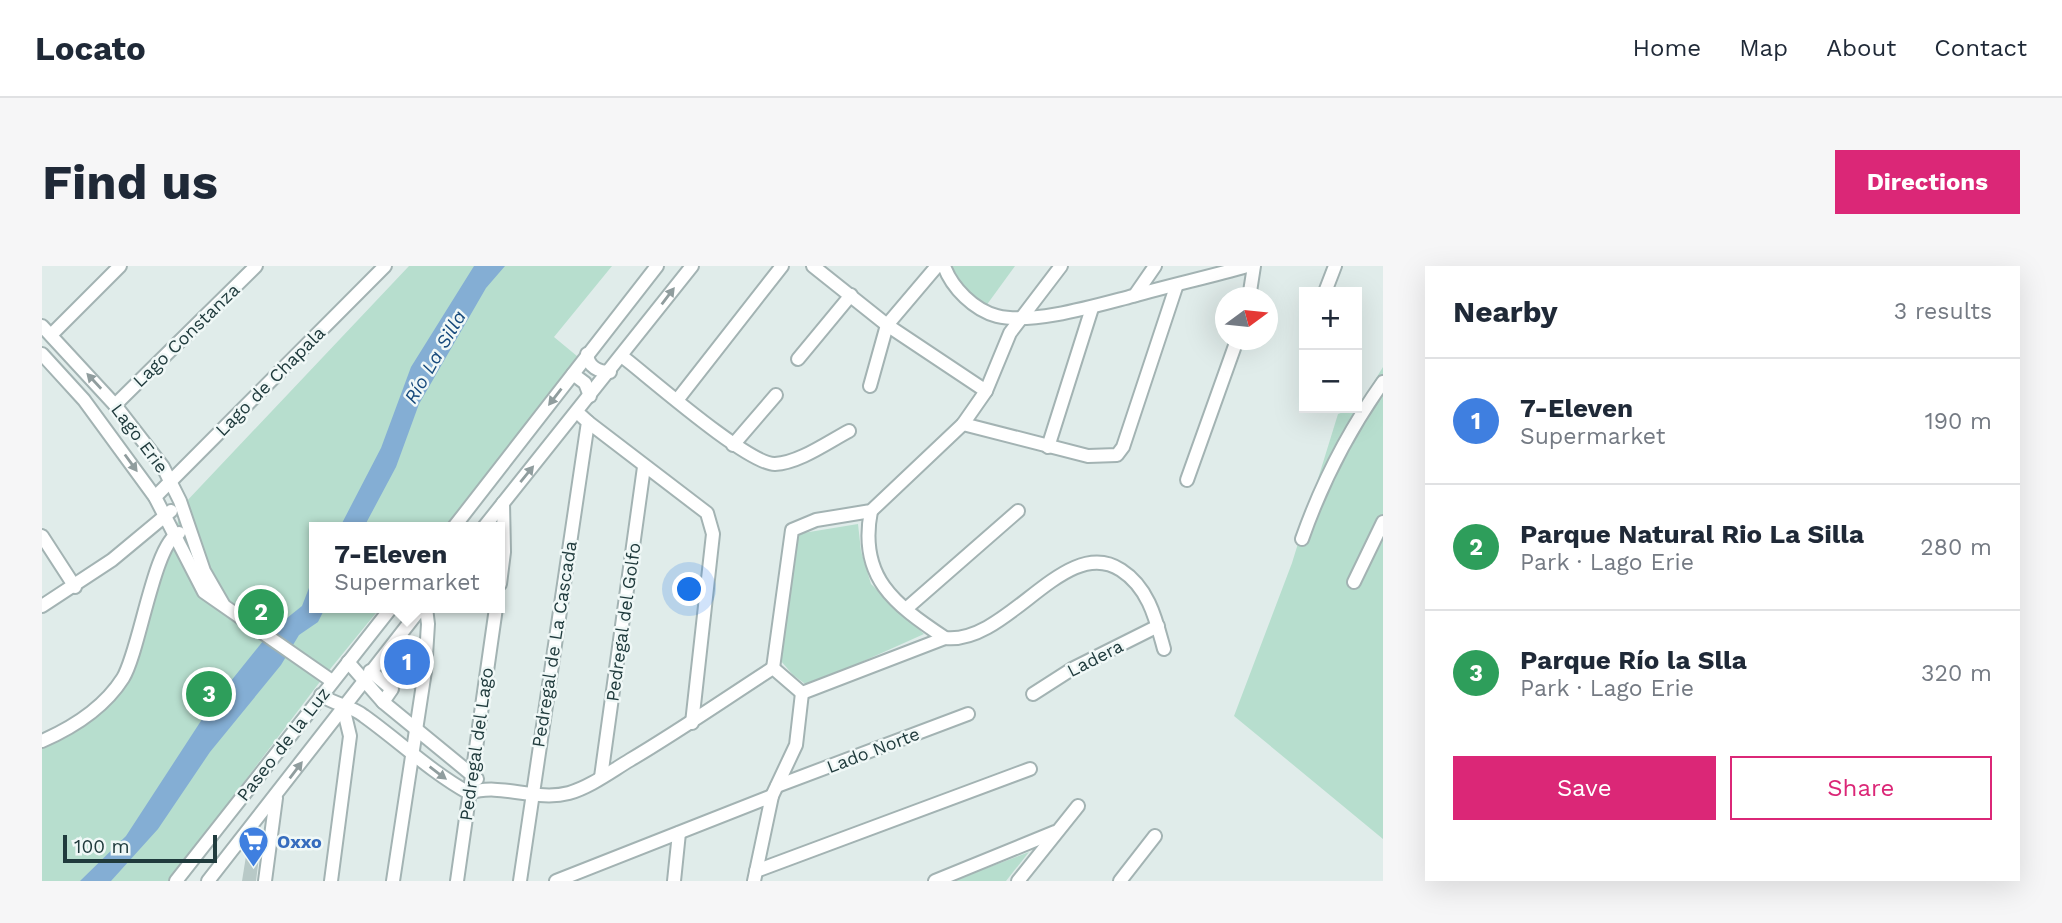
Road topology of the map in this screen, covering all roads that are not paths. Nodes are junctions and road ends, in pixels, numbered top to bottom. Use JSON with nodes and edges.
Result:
{"nodes":[{"id":1,"x":120,"y":266,"type":"edge"},
{"id":2,"x":256,"y":266,"type":"edge"},
{"id":3,"x":385,"y":266,"type":"edge"},
{"id":4,"x":657,"y":266,"type":"edge"},
{"id":5,"x":692,"y":266,"type":"edge"},
{"id":6,"x":782,"y":266,"type":"edge"},
{"id":7,"x":813,"y":266,"type":"edge"},
{"id":8,"x":937,"y":266,"type":"edge"},
{"id":9,"x":944,"y":266,"type":"edge"},
{"id":10,"x":1060,"y":266,"type":"edge"},
{"id":11,"x":1155,"y":266,"type":"edge"},
{"id":12,"x":1247,"y":266,"type":"edge"},
{"id":13,"x":1254,"y":266,"type":"edge"},
{"id":14,"x":1335,"y":266,"type":"edge"},
{"id":15,"x":1176,"y":287,"type":"junction"},
{"id":16,"x":1251,"y":287,"type":"edge"},
{"id":17,"x":1327,"y":287,"type":"edge"},
{"id":18,"x":851,"y":295,"type":"junction"},
{"id":19,"x":1135,"y":295,"type":"junction"},
{"id":20,"x":1092,"y":308,"type":"junction"},
{"id":21,"x":1021,"y":317,"type":"junction"},
{"id":22,"x":887,"y":325,"type":"junction"},
{"id":23,"x":47,"y":331,"type":"edge"},
{"id":24,"x":1233,"y":350,"type":"edge"},
{"id":25,"x":42,"y":354,"type":"edge"},
{"id":26,"x":587,"y":354,"type":"junction"},
{"id":27,"x":623,"y":357,"type":"junction"},
{"id":28,"x":798,"y":359,"type":"dead end"},
{"id":29,"x":610,"y":372,"type":"junction"},
{"id":30,"x":573,"y":374,"type":"junction"},
{"id":31,"x":1383,"y":382,"type":"edge"},
{"id":32,"x":870,"y":386,"type":"dead end"},
{"id":33,"x":986,"y":391,"type":"junction"},
{"id":34,"x":776,"y":396,"type":"dead end"},
{"id":35,"x":590,"y":397,"type":"junction"},
{"id":36,"x":678,"y":399,"type":"junction"},
{"id":37,"x":115,"y":405,"type":"junction"},
{"id":38,"x":577,"y":412,"type":"junction"},
{"id":39,"x":588,"y":422,"type":"junction"},
{"id":40,"x":962,"y":424,"type":"junction"},
{"id":41,"x":849,"y":431,"type":"dead end"},
{"id":42,"x":733,"y":444,"type":"junction"},
{"id":43,"x":1048,"y":447,"type":"junction"},
{"id":44,"x":644,"y":467,"type":"junction"},
{"id":45,"x":1187,"y":480,"type":"dead end"},
{"id":46,"x":171,"y":481,"type":"junction"},
{"id":47,"x":155,"y":497,"type":"junction"},
{"id":48,"x":180,"y":501,"type":"junction"},
{"id":49,"x":503,"y":503,"type":"junction"},
{"id":50,"x":871,"y":511,"type":"junction"},
{"id":51,"x":1018,"y":511,"type":"dead end"},
{"id":52,"x":167,"y":517,"type":"junction"},
{"id":53,"x":458,"y":522,"type":"edge"},
{"id":54,"x":488,"y":522,"type":"edge"},
{"id":55,"x":503,"y":522,"type":"edge"},
{"id":56,"x":1383,"y":522,"type":"edge"},
{"id":57,"x":189,"y":528,"type":"junction"},
{"id":58,"x":173,"y":535,"type":"junction"},
{"id":59,"x":42,"y":536,"type":"edge"},
{"id":60,"x":1302,"y":539,"type":"dead end"},
{"id":61,"x":1354,"y":582,"type":"dead end"},
{"id":62,"x":75,"y":587,"type":"junction"},
{"id":63,"x":42,"y":606,"type":"edge"},
{"id":64,"x":907,"y":608,"type":"junction"},
{"id":65,"x":387,"y":613,"type":"edge"},
{"id":66,"x":420,"y":613,"type":"edge"},
{"id":67,"x":424,"y":613,"type":"edge"},
{"id":68,"x":495,"y":613,"type":"edge"},
{"id":69,"x":236,"y":615,"type":"junction"},
{"id":70,"x":1158,"y":626,"type":"junction"},
{"id":71,"x":945,"y":638,"type":"junction"},
{"id":72,"x":1164,"y":649,"type":"dead end"},
{"id":73,"x":348,"y":662,"type":"junction"},
{"id":74,"x":773,"y":668,"type":"junction"},
{"id":75,"x":367,"y":675,"type":"junction"},
{"id":76,"x":328,"y":678,"type":"junction"},
{"id":77,"x":802,"y":693,"type":"junction"},
{"id":78,"x":1033,"y":694,"type":"dead end"},
{"id":79,"x":321,"y":695,"type":"junction"},
{"id":80,"x":343,"y":707,"type":"junction"},
{"id":81,"x":968,"y":714,"type":"dead end"},
{"id":82,"x":692,"y":723,"type":"junction"},
{"id":83,"x":416,"y":729,"type":"junction"},
{"id":84,"x":42,"y":741,"type":"edge"},
{"id":85,"x":412,"y":754,"type":"junction"},
{"id":86,"x":1030,"y":769,"type":"dead end"},
{"id":87,"x":473,"y":774,"type":"junction"},
{"id":88,"x":601,"y":777,"type":"junction"},
{"id":89,"x":483,"y":788,"type":"junction"},
{"id":90,"x":775,"y":791,"type":"junction"},
{"id":91,"x":469,"y":793,"type":"junction"},
{"id":92,"x":532,"y":794,"type":"junction"},
{"id":93,"x":276,"y":796,"type":"junction"},
{"id":94,"x":1078,"y":806,"type":"dead end"},
{"id":95,"x":1055,"y":832,"type":"junction"},
{"id":96,"x":679,"y":833,"type":"junction"},
{"id":97,"x":1155,"y":836,"type":"dead end"},
{"id":98,"x":592,"y":866,"type":"junction"},
{"id":99,"x":755,"y":876,"type":"edge"},
{"id":100,"x":176,"y":881,"type":"edge"},
{"id":101,"x":208,"y":881,"type":"edge"},
{"id":102,"x":265,"y":881,"type":"edge"},
{"id":103,"x":331,"y":881,"type":"edge"},
{"id":104,"x":393,"y":881,"type":"edge"},
{"id":105,"x":457,"y":881,"type":"edge"},
{"id":106,"x":520,"y":881,"type":"edge"},
{"id":107,"x":556,"y":881,"type":"edge"},
{"id":108,"x":595,"y":881,"type":"edge"},
{"id":109,"x":674,"y":881,"type":"edge"},
{"id":110,"x":935,"y":881,"type":"edge"},
{"id":111,"x":1018,"y":881,"type":"edge"},
{"id":112,"x":1119,"y":881,"type":"edge"}],
"edges":[{"from":1,"to":23,"type":"street"},
{"from":2,"to":37,"type":"street","name":"Lago Constanza"},
{"from":3,"to":46,"type":"street","name":"Lago de Chapala"},
{"from":4,"to":26,"type":"street"},
{"from":27,"to":5,"type":"street","one_way":true},
{"from":6,"to":36,"type":"street"},
{"from":7,"to":18,"type":"street"},
{"from":8,"to":22,"type":"street"},
{"from":9,"to":21,"type":"street"},
{"from":10,"to":21,"type":"street"},
{"from":11,"to":19,"type":"street"},
{"from":12,"to":15,"type":"street"},
{"from":13,"to":16,"type":"street"},
{"from":14,"to":17,"type":"street"},
{"from":15,"to":19,"type":"street"},
{"from":15,"to":43,"type":"street"},
{"from":18,"to":22,"type":"street"},
{"from":18,"to":28,"type":"street"},
{"from":19,"to":20,"type":"street"},
{"from":20,"to":21,"type":"street"},
{"from":20,"to":43,"type":"street"},
{"from":21,"to":33,"type":"street"},
{"from":22,"to":32,"type":"street"},
{"from":22,"to":33,"type":"street"},
{"from":37,"to":23,"type":"street","name":"Lago Erie","one_way":true},
{"from":24,"to":45,"type":"street"},
{"from":25,"to":47,"type":"street","name":"Lago Erie","one_way":true},
{"from":26,"to":29,"type":"street"},
{"from":26,"to":30,"type":"street"},
{"from":27,"to":29,"type":"street"},
{"from":27,"to":36,"type":"street"},
{"from":29,"to":35,"type":"street"},
{"from":30,"to":35,"type":"street"},
{"from":30,"to":53,"type":"street","one_way":true},
{"from":31,"to":60,"type":"street"},
{"from":33,"to":40,"type":"street"},
{"from":34,"to":42,"type":"street"},
{"from":35,"to":38,"type":"street"},
{"from":36,"to":42,"type":"street"},
{"from":37,"to":46,"type":"street","name":"Lago Erie"},
{"from":38,"to":39,"type":"street"},
{"from":49,"to":38,"type":"street","one_way":true},
{"from":39,"to":44,"type":"street"},
{"from":39,"to":92,"type":"street","name":"Pedregal de La Cascada"},
{"from":40,"to":43,"type":"street"},
{"from":40,"to":50,"type":"street"},
{"from":41,"to":42,"type":"street"},
{"from":44,"to":82,"type":"street"},
{"from":44,"to":88,"type":"street","name":"Pedregal del Golfo"},
{"from":46,"to":47,"type":"street","name":"Lago de Chapala"},
{"from":46,"to":48,"type":"street","name":"Lago Erie"},
{"from":47,"to":52,"type":"street","name":"Lago Erie"},
{"from":48,"to":52,"type":"street"},
{"from":48,"to":57,"type":"street","name":"Lago Erie"},
{"from":49,"to":54,"type":"street"},
{"from":49,"to":55,"type":"street"},
{"from":50,"to":64,"type":"street"},
{"from":50,"to":74,"type":"street"},
{"from":51,"to":64,"type":"street"},
{"from":52,"to":58,"type":"street","name":"Lago Erie"},
{"from":52,"to":62,"type":"street"},
{"from":56,"to":61,"type":"street"},
{"from":57,"to":58,"type":"street"},
{"from":57,"to":69,"type":"street","name":"Lago Erie"},
{"from":58,"to":69,"type":"street","name":"Lago Erie"},
{"from":58,"to":84,"type":"street"},
{"from":59,"to":62,"type":"street"},
{"from":62,"to":63,"type":"street"},
{"from":64,"to":71,"type":"street"},
{"from":65,"to":73,"type":"street","name":"Paseo de la Luz"},
{"from":66,"to":75,"type":"street","name":"Paseo de la Luz"},
{"from":67,"to":83,"type":"street"},
{"from":68,"to":87,"type":"street","name":"Pedregal del Lago"},
{"from":69,"to":76,"type":"street"},
{"from":70,"to":71,"type":"street"},
{"from":70,"to":72,"type":"street"},
{"from":70,"to":78,"type":"street","name":"Ladera"},
{"from":71,"to":77,"type":"street"},
{"from":73,"to":75,"type":"street"},
{"from":73,"to":76,"type":"street","name":"Paseo de la Luz"},
{"from":74,"to":77,"type":"street"},
{"from":74,"to":82,"type":"street"},
{"from":75,"to":80,"type":"street","name":"Paseo de la Luz"},
{"from":75,"to":83,"type":"street"},
{"from":76,"to":79,"type":"street","name":"Paseo de la Luz"},
{"from":77,"to":90,"type":"street"},
{"from":79,"to":80,"type":"street"},
{"from":79,"to":100,"type":"street","name":"Paseo de la Luz"},
{"from":80,"to":85,"type":"street"},
{"from":93,"to":80,"type":"street","name":"Paseo de la Luz","one_way":true},
{"from":80,"to":103,"type":"street"},
{"from":81,"to":90,"type":"street","name":"Lado Norte"},
{"from":82,"to":88,"type":"street"},
{"from":83,"to":85,"type":"street"},
{"from":83,"to":87,"type":"street"},
{"from":85,"to":91,"type":"street","one_way":true},
{"from":85,"to":104,"type":"street"},
{"from":86,"to":99,"type":"street"},
{"from":87,"to":89,"type":"street"},
{"from":87,"to":91,"type":"street","name":"Pedregal del Lago"},
{"from":88,"to":92,"type":"street"},
{"from":89,"to":91,"type":"street"},
{"from":89,"to":92,"type":"street"},
{"from":90,"to":96,"type":"street","name":"Lado Norte"},
{"from":90,"to":99,"type":"street"},
{"from":91,"to":105,"type":"street","name":"Pedregal del Lago"},
{"from":92,"to":106,"type":"street","name":"Pedregal de La Cascada"},
{"from":93,"to":101,"type":"street","name":"Paseo de la Luz"},
{"from":93,"to":102,"type":"street"},
{"from":94,"to":95,"type":"street"},
{"from":95,"to":110,"type":"street"},
{"from":95,"to":111,"type":"street"},
{"from":96,"to":98,"type":"street","name":"Lado Norte"},
{"from":96,"to":109,"type":"street"},
{"from":97,"to":112,"type":"street"},
{"from":98,"to":107,"type":"street","name":"Lado Norte"},
{"from":98,"to":108,"type":"street"}]}
